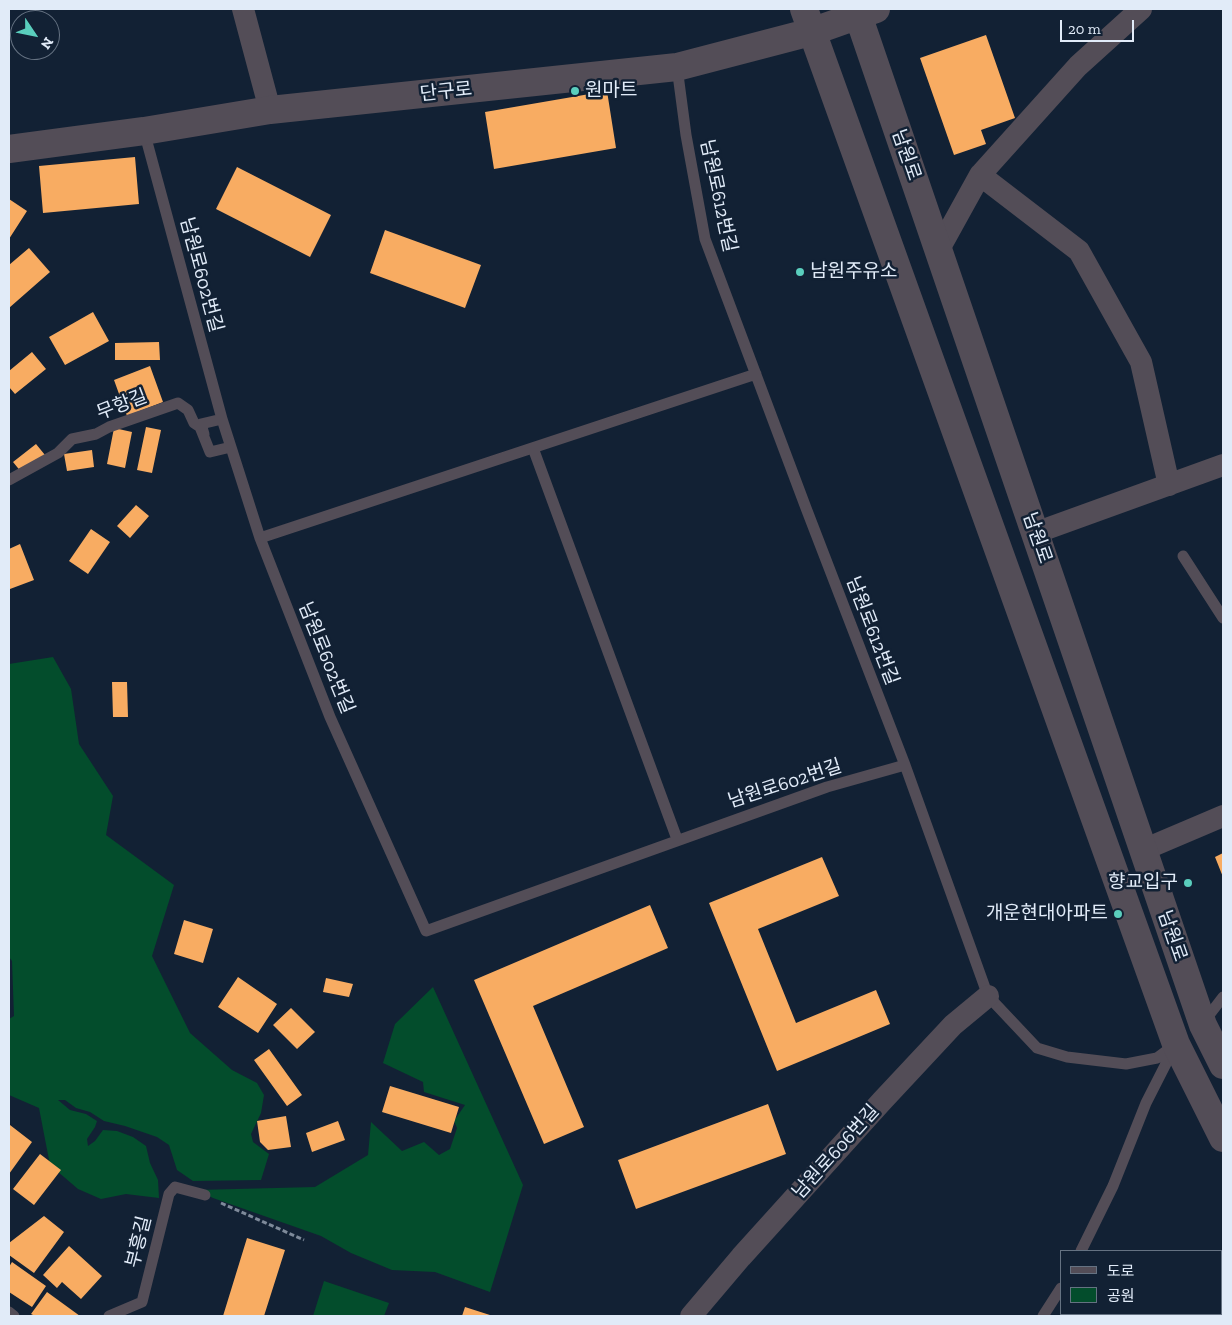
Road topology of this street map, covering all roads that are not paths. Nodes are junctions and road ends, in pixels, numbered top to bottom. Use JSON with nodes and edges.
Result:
{"nodes":[{"id":1,"x":243,"y":9,"type":"edge"},
{"id":2,"x":1141,"y":9,"type":"edge"},
{"id":3,"x":864,"y":11,"type":"edge"},
{"id":4,"x":807,"y":20,"type":"edge"},
{"id":5,"x":677,"y":67,"type":"junction"},
{"id":6,"x":270,"y":110,"type":"junction"},
{"id":7,"x":144,"y":131,"type":"junction"},
{"id":8,"x":9,"y":149,"type":"edge"},
{"id":9,"x":980,"y":175,"type":"junction"},
{"id":10,"x":938,"y":251,"type":"junction"},
{"id":11,"x":756,"y":374,"type":"junction"},
{"id":12,"x":222,"y":419,"type":"junction"},
{"id":13,"x":208,"y":447,"type":"junction"},
{"id":14,"x":230,"y":447,"type":"junction"},
{"id":15,"x":533,"y":448,"type":"junction"},
{"id":16,"x":1223,"y":465,"type":"edge"},
{"id":17,"x":9,"y":480,"type":"edge"},
{"id":18,"x":1170,"y":484,"type":"junction"},
{"id":19,"x":1035,"y":533,"type":"junction"},
{"id":20,"x":260,"y":538,"type":"junction"},
{"id":21,"x":1183,"y":556,"type":"dead end"},
{"id":22,"x":1223,"y":618,"type":"edge"},
{"id":23,"x":905,"y":765,"type":"junction"},
{"id":24,"x":1223,"y":816,"type":"edge"},
{"id":25,"x":677,"y":839,"type":"junction"},
{"id":26,"x":1143,"y":850,"type":"junction"},
{"id":27,"x":988,"y":996,"type":"junction"},
{"id":28,"x":1223,"y":997,"type":"edge"},
{"id":29,"x":1202,"y":1025,"type":"junction"},
{"id":30,"x":1176,"y":1044,"type":"junction"},
{"id":31,"x":1223,"y":1065,"type":"edge"},
{"id":32,"x":1223,"y":1138,"type":"edge"},
{"id":33,"x":204,"y":1195,"type":"road end"},
{"id":34,"x":1081,"y":1250,"type":"edge"},
{"id":35,"x":1060,"y":1290,"type":"edge"},
{"id":36,"x":9,"y":1312,"type":"edge"},
{"id":37,"x":14,"y":1316,"type":"edge"},
{"id":38,"x":109,"y":1316,"type":"edge"},
{"id":39,"x":690,"y":1316,"type":"edge"},
{"id":40,"x":1044,"y":1316,"type":"edge"}],
"edges":[{"from":1,"to":6,"type":"street"},
{"from":2,"to":9,"type":"street"},
{"from":3,"to":4,"type":"street","name":"단구로"},
{"from":3,"to":10,"type":"street","name":"남원로"},
{"from":4,"to":5,"type":"street","name":"단구로"},
{"from":4,"to":30,"type":"street","name":"남원로"},
{"from":5,"to":6,"type":"street","name":"단구로"},
{"from":5,"to":11,"type":"lane","name":"남원로612번길"},
{"from":6,"to":7,"type":"street","name":"단구로"},
{"from":7,"to":8,"type":"street","name":"단구로"},
{"from":7,"to":12,"type":"lane","name":"남원로602번길"},
{"from":9,"to":10,"type":"street"},
{"from":9,"to":18,"type":"street"},
{"from":10,"to":19,"type":"street","name":"남원로"},
{"from":11,"to":15,"type":"lane"},
{"from":11,"to":23,"type":"lane","name":"남원로612번길"},
{"from":12,"to":13,"type":"lane"},
{"from":12,"to":14,"type":"lane","name":"남원로602번길"},
{"from":13,"to":14,"type":"lane"},
{"from":13,"to":17,"type":"lane","name":"무항길"},
{"from":14,"to":20,"type":"lane","name":"남원로602번길"},
{"from":15,"to":20,"type":"lane"},
{"from":15,"to":25,"type":"lane"},
{"from":16,"to":18,"type":"street"},
{"from":18,"to":19,"type":"street"},
{"from":19,"to":26,"type":"street","name":"남원로"},
{"from":20,"to":25,"type":"lane","name":"남원로602번길"},
{"from":21,"to":22,"type":"lane"},
{"from":23,"to":25,"type":"lane","name":"남원로602번길"},
{"from":23,"to":27,"type":"lane","name":"남원로612번길"},
{"from":24,"to":26,"type":"street"},
{"from":26,"to":29,"type":"street","name":"남원로"},
{"from":27,"to":30,"type":"lane","name":"남원로612번길"},
{"from":27,"to":39,"type":"street","name":"남원로606번길"},
{"from":28,"to":29,"type":"lane"},
{"from":29,"to":30,"type":"street"},
{"from":29,"to":31,"type":"street","name":"남원로"},
{"from":30,"to":32,"type":"street","name":"남원로"},
{"from":30,"to":34,"type":"lane"},
{"from":33,"to":38,"type":"lane","name":"부흥길"},
{"from":35,"to":40,"type":"lane"},
{"from":36,"to":37,"type":"lane"}]}
